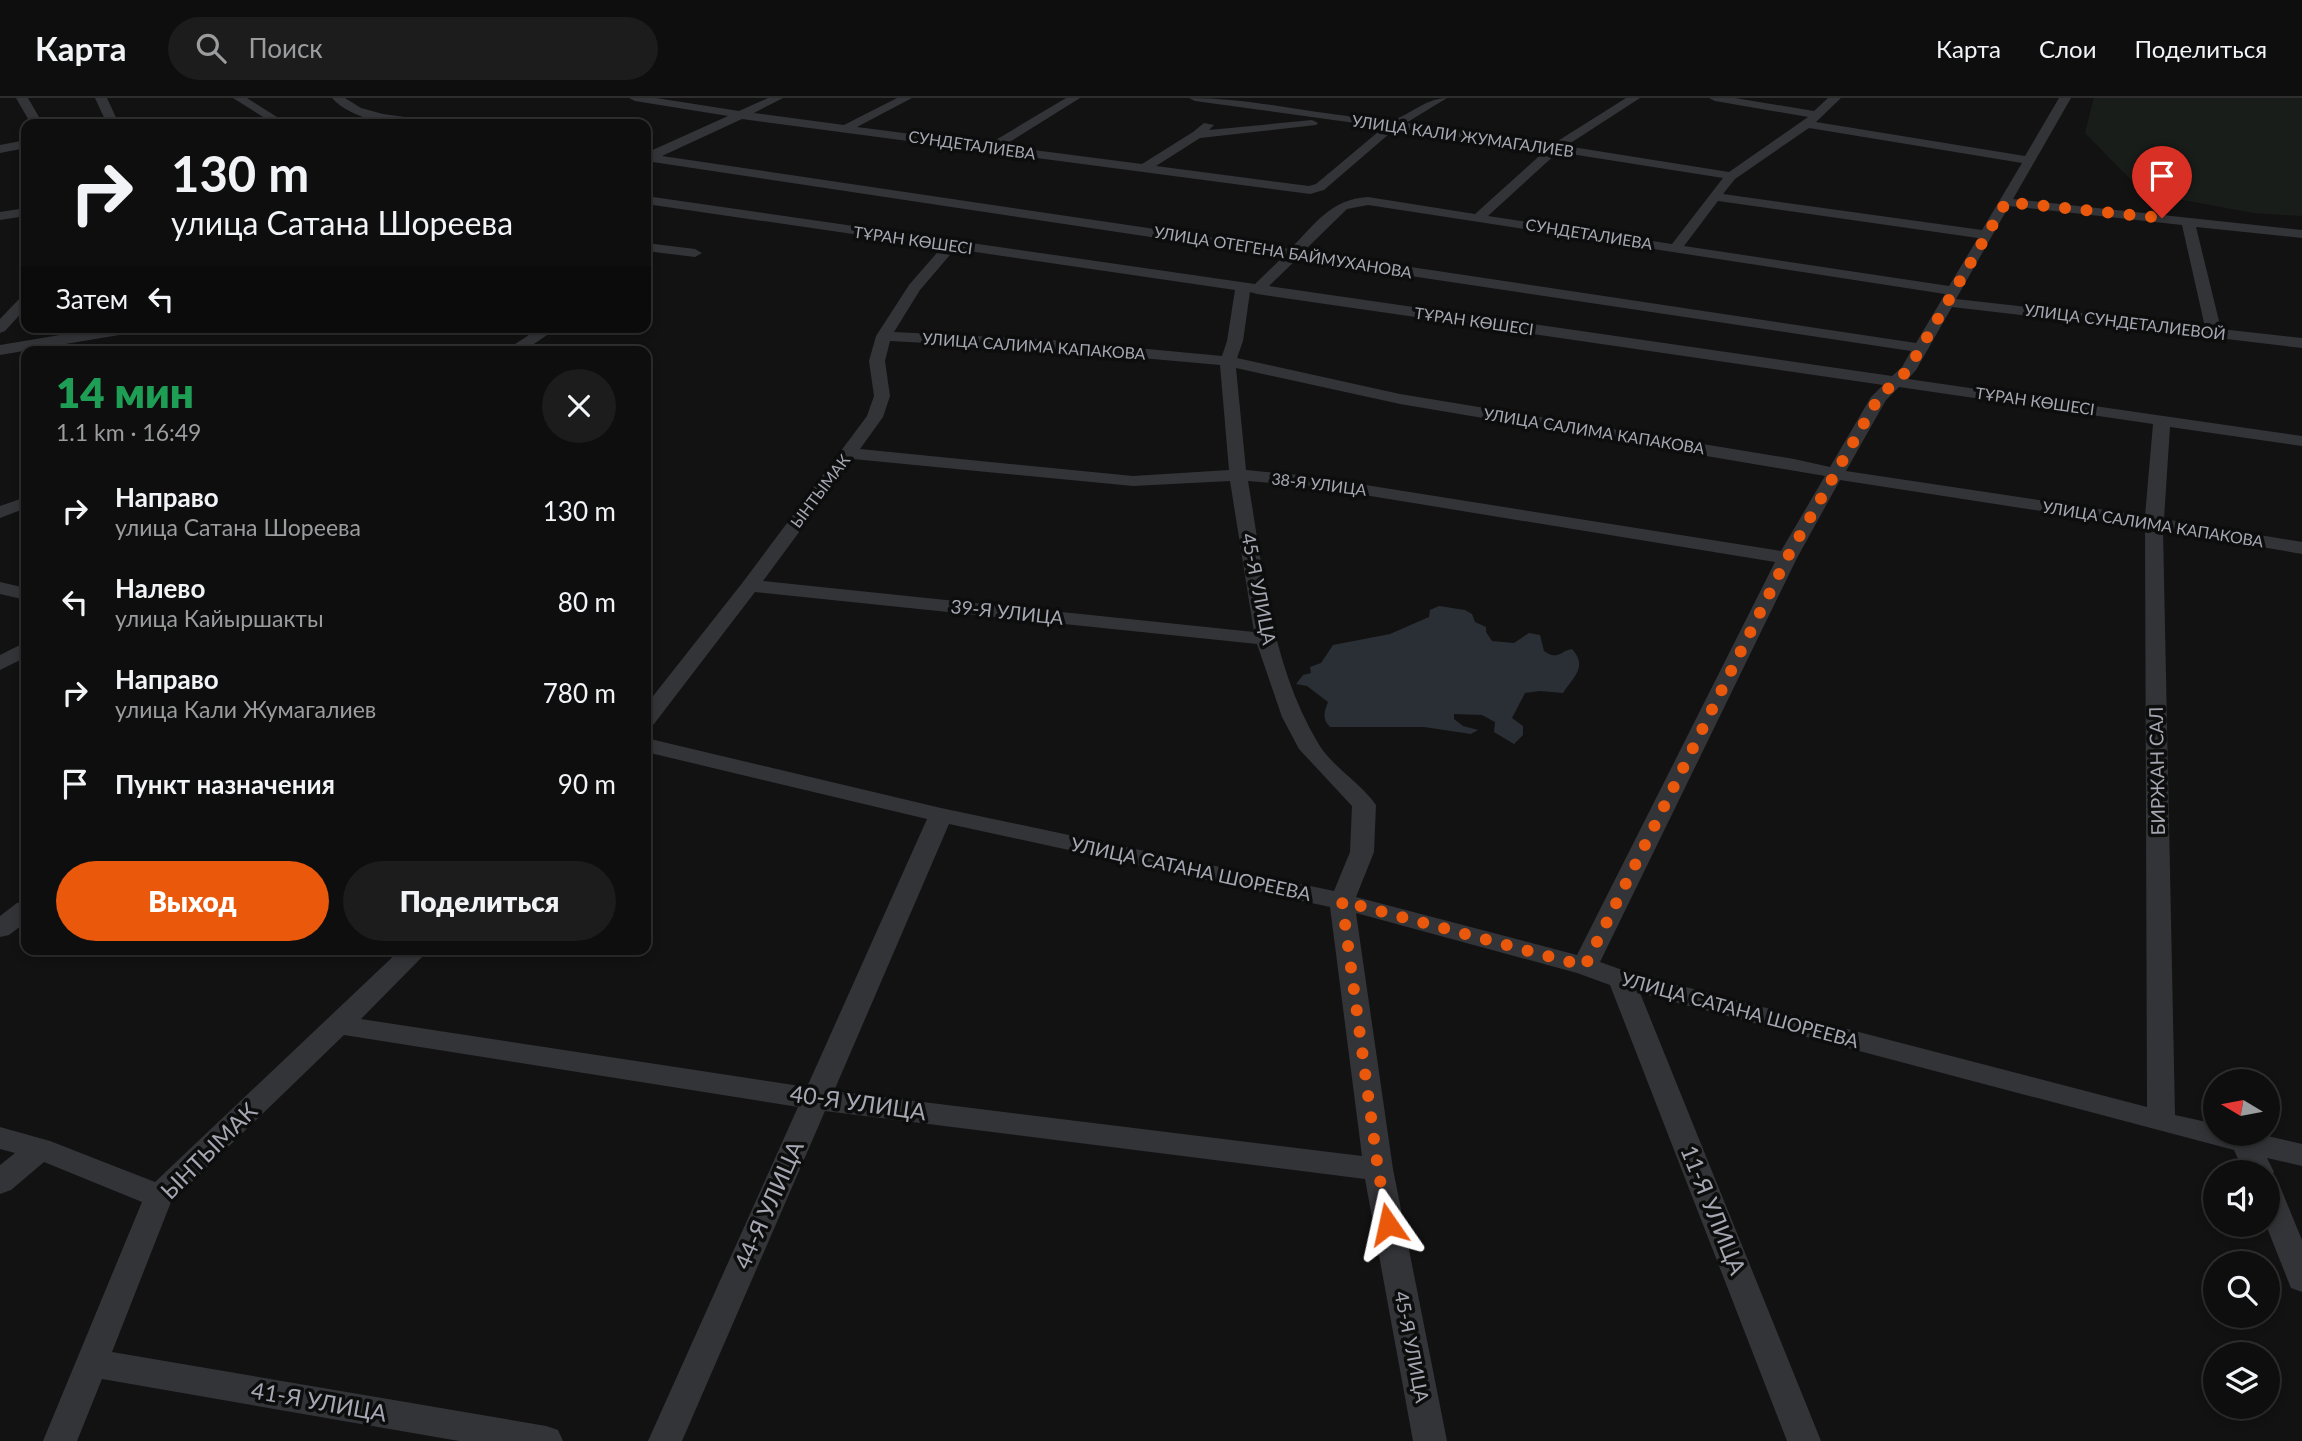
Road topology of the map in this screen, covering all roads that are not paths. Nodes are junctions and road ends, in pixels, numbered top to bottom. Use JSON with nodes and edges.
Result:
{"nodes":[{"id":1,"x":22,"y":98,"type":"edge"},
{"id":2,"x":101,"y":98,"type":"edge"},
{"id":3,"x":239,"y":98,"type":"edge"},
{"id":4,"x":338,"y":98,"type":"edge"},
{"id":5,"x":635,"y":98,"type":"edge"},
{"id":6,"x":777,"y":98,"type":"edge"},
{"id":7,"x":905,"y":98,"type":"edge"},
{"id":8,"x":1074,"y":98,"type":"edge"},
{"id":9,"x":1195,"y":98,"type":"edge"},
{"id":10,"x":1441,"y":98,"type":"edge"},
{"id":11,"x":1634,"y":98,"type":"edge"},
{"id":12,"x":1715,"y":98,"type":"edge"},
{"id":13,"x":1835,"y":98,"type":"edge"},
{"id":14,"x":2066,"y":98,"type":"edge"},
{"id":15,"x":1223,"y":112,"type":"junction"},
{"id":16,"x":741,"y":115,"type":"junction"},
{"id":17,"x":34,"y":119,"type":"edge"},
{"id":18,"x":111,"y":119,"type":"edge"},
{"id":19,"x":274,"y":119,"type":"edge"},
{"id":20,"x":407,"y":119,"type":"edge"},
{"id":21,"x":1350,"y":119,"type":"junction"},
{"id":22,"x":1811,"y":119,"type":"junction"},
{"id":23,"x":1393,"y":125,"type":"junction"},
{"id":24,"x":848,"y":127,"type":"junction"},
{"id":25,"x":1196,"y":135,"type":"junction"},
{"id":26,"x":21,"y":145,"type":"edge"},
{"id":27,"x":993,"y":147,"type":"junction"},
{"id":28,"x":0,"y":149,"type":"edge"},
{"id":29,"x":1554,"y":149,"type":"junction"},
{"id":30,"x":651,"y":155,"type":"edge"},
{"id":31,"x":651,"y":158,"type":"edge"},
{"id":32,"x":2028,"y":160,"type":"junction"},
{"id":33,"x":1144,"y":168,"type":"junction"},
{"id":34,"x":1731,"y":176,"type":"junction"},
{"id":35,"x":1714,"y":197,"type":"junction"},
{"id":36,"x":651,"y":201,"type":"edge"},
{"id":37,"x":2006,"y":202,"type":"junction"},
{"id":38,"x":21,"y":213,"type":"edge"},
{"id":39,"x":0,"y":216,"type":"edge"},
{"id":40,"x":1479,"y":218,"type":"junction"},
{"id":41,"x":2188,"y":221,"type":"junction"},
{"id":42,"x":2302,"y":234,"type":"edge"},
{"id":43,"x":1987,"y":235,"type":"junction"},
{"id":44,"x":950,"y":246,"type":"junction"},
{"id":45,"x":1676,"y":247,"type":"junction"},
{"id":46,"x":651,"y":248,"type":"edge"},
{"id":47,"x":695,"y":253,"type":"dead end"},
{"id":48,"x":1294,"y":253,"type":"junction"},
{"id":49,"x":1250,"y":288,"type":"junction"},
{"id":50,"x":1950,"y":297,"type":"junction"},
{"id":51,"x":21,"y":305,"type":"edge"},
{"id":52,"x":0,"y":328,"type":"edge"},
{"id":53,"x":101,"y":333,"type":"edge"},
{"id":54,"x":542,"y":333,"type":"edge"},
{"id":55,"x":2214,"y":333,"type":"junction"},
{"id":56,"x":884,"y":337,"type":"junction"},
{"id":57,"x":2302,"y":343,"type":"edge"},
{"id":58,"x":21,"y":346,"type":"edge"},
{"id":59,"x":24,"y":346,"type":"edge"},
{"id":60,"x":522,"y":346,"type":"edge"},
{"id":61,"x":1920,"y":348,"type":"junction"},
{"id":62,"x":0,"y":350,"type":"edge"},
{"id":63,"x":1228,"y":361,"type":"junction"},
{"id":64,"x":1893,"y":381,"type":"junction"},
{"id":65,"x":2162,"y":419,"type":"junction"},
{"id":66,"x":2302,"y":441,"type":"edge"},
{"id":67,"x":848,"y":453,"type":"junction"},
{"id":68,"x":1836,"y":473,"type":"junction"},
{"id":69,"x":1238,"y":475,"type":"junction"},
{"id":70,"x":21,"y":504,"type":"edge"},
{"id":71,"x":0,"y":513,"type":"edge"},
{"id":72,"x":2154,"y":523,"type":"junction"},
{"id":73,"x":2302,"y":548,"type":"edge"},
{"id":74,"x":1787,"y":558,"type":"junction"},
{"id":75,"x":750,"y":586,"type":"junction"},
{"id":76,"x":0,"y":588,"type":"edge"},
{"id":77,"x":21,"y":593,"type":"edge"},
{"id":78,"x":1265,"y":639,"type":"junction"},
{"id":79,"x":21,"y":651,"type":"edge"},
{"id":80,"x":0,"y":664,"type":"edge"},
{"id":81,"x":651,"y":713,"type":"edge"},
{"id":82,"x":651,"y":746,"type":"edge"},
{"id":83,"x":941,"y":815,"type":"junction"},
{"id":84,"x":1342,"y":901,"type":"junction"},
{"id":85,"x":21,"y":913,"type":"edge"},
{"id":86,"x":0,"y":929,"type":"edge"},
{"id":87,"x":410,"y":955,"type":"edge"},
{"id":88,"x":1585,"y":966,"type":"junction"},
{"id":89,"x":1621,"y":979,"type":"junction"},
{"id":90,"x":339,"y":1025,"type":"junction"},
{"id":91,"x":816,"y":1099,"type":"junction"},
{"id":92,"x":2161,"y":1122,"type":"junction"},
{"id":93,"x":2203,"y":1132,"type":"edge"},
{"id":94,"x":0,"y":1138,"type":"edge"},
{"id":95,"x":2265,"y":1146,"type":"edge"},
{"id":96,"x":40,"y":1149,"type":"junction"},
{"id":97,"x":2302,"y":1155,"type":"edge"},
{"id":98,"x":1378,"y":1169,"type":"junction"},
{"id":99,"x":0,"y":1182,"type":"edge"},
{"id":100,"x":159,"y":1196,"type":"junction"},
{"id":101,"x":2280,"y":1223,"type":"edge"},
{"id":102,"x":2302,"y":1279,"type":"edge"},
{"id":103,"x":92,"y":1363,"type":"junction"},
{"id":104,"x":60,"y":1441,"type":"edge"},
{"id":105,"x":546,"y":1441,"type":"edge"},
{"id":106,"x":665,"y":1441,"type":"edge"},
{"id":107,"x":1430,"y":1441,"type":"edge"},
{"id":108,"x":1804,"y":1441,"type":"edge"}],
"edges":[{"from":1,"to":17,"type":"street"},
{"from":2,"to":18,"type":"street"},
{"from":3,"to":19,"type":"street"},
{"from":4,"to":20,"type":"street"},
{"from":5,"to":16,"type":"street","name":"СУНДЕТАЛИЕВА"},
{"from":6,"to":16,"type":"street"},
{"from":7,"to":24,"type":"street"},
{"from":8,"to":27,"type":"street"},
{"from":9,"to":15,"type":"street","name":"УЛИЦА КАЛИ ЖУМАГАЛИЕВ"},
{"from":10,"to":23,"type":"street"},
{"from":11,"to":29,"type":"street"},
{"from":12,"to":22,"type":"street"},
{"from":13,"to":22,"type":"street"},
{"from":14,"to":32,"type":"street"},
{"from":15,"to":21,"type":"street","name":"УЛИЦА КАЛИ ЖУМАГАЛИЕВ"},
{"from":15,"to":25,"type":"street"},
{"from":16,"to":24,"type":"street","name":"СУНДЕТАЛИЕВА"},
{"from":16,"to":30,"type":"street"},
{"from":21,"to":23,"type":"street","name":"УЛИЦА КАЛИ ЖУМАГАЛИЕВ"},
{"from":21,"to":25,"type":"street"},
{"from":22,"to":32,"type":"street"},
{"from":22,"to":34,"type":"street"},
{"from":23,"to":29,"type":"street","name":"УЛИЦА КАЛИ ЖУМАГАЛИЕВ"},
{"from":23,"to":33,"type":"street","name":"СУНДЕТАЛИЕВА"},
{"from":24,"to":27,"type":"street","name":"СУНДЕТАЛИЕВА"},
{"from":25,"to":33,"type":"street"},
{"from":26,"to":28,"type":"street"},
{"from":27,"to":33,"type":"street","name":"СУНДЕТАЛИЕВА"},
{"from":29,"to":34,"type":"street","name":"УЛИЦА КАЛИ ЖУМАГАЛИЕВ"},
{"from":29,"to":40,"type":"street"},
{"from":31,"to":48,"type":"street","name":"УЛИЦА ОТЕГЕНА БАЙМУХАНОВА"},
{"from":32,"to":37,"type":"street"},
{"from":34,"to":35,"type":"street"},
{"from":35,"to":43,"type":"street"},
{"from":35,"to":45,"type":"street"},
{"from":36,"to":44,"type":"street","name":"ТҰРАН КӨШЕСІ"},
{"from":37,"to":41,"type":"street"},
{"from":37,"to":43,"type":"street"},
{"from":38,"to":39,"type":"street"},
{"from":40,"to":45,"type":"street","name":"СУНДЕТАЛИЕВА"},
{"from":40,"to":48,"type":"street","name":"СУНДЕТАЛИЕВА"},
{"from":41,"to":42,"type":"street"},
{"from":41,"to":55,"type":"street"},
{"from":43,"to":50,"type":"street"},
{"from":44,"to":49,"type":"street","name":"ТҰРАН КӨШЕСІ"},
{"from":44,"to":56,"type":"street","name":"ЫНТЫМАК"},
{"from":45,"to":50,"type":"street","name":"СУНДЕТАЛИЕВА"},
{"from":46,"to":47,"type":"street"},
{"from":48,"to":49,"type":"street","name":"СУНДЕТАЛИЕВА"},
{"from":48,"to":61,"type":"street","name":"УЛИЦА ОТЕГЕНА БАЙМУХАНОВА"},
{"from":49,"to":63,"type":"street","name":"45-Я УЛИЦА"},
{"from":49,"to":64,"type":"street","name":"ТҰРАН КӨШЕСІ"},
{"from":50,"to":55,"type":"street","name":"УЛИЦА СУНДЕТАЛИЕВОЙ"},
{"from":50,"to":61,"type":"street"},
{"from":51,"to":52,"type":"street"},
{"from":53,"to":59,"type":"street"},
{"from":54,"to":60,"type":"street"},
{"from":55,"to":57,"type":"street","name":"УЛИЦА СУНДЕТАЛИЕВОЙ"},
{"from":56,"to":63,"type":"street","name":"УЛИЦА САЛИМА КАПАКОВА"},
{"from":56,"to":67,"type":"street","name":"ЫНТЫМАК"},
{"from":58,"to":62,"type":"street"},
{"from":61,"to":64,"type":"street"},
{"from":63,"to":68,"type":"street","name":"УЛИЦА САЛИМА КАПАКОВА"},
{"from":63,"to":69,"type":"street","name":"45-Я УЛИЦА"},
{"from":64,"to":65,"type":"street","name":"ТҰРАН КӨШЕСІ"},
{"from":64,"to":68,"type":"street"},
{"from":65,"to":66,"type":"street","name":"ТҰРАН КӨШЕСІ"},
{"from":65,"to":72,"type":"street","name":"БИРЖАН САЛ"},
{"from":67,"to":69,"type":"street","name":"38-Я УЛИЦА"},
{"from":67,"to":75,"type":"street","name":"ЫНТЫМАК"},
{"from":68,"to":72,"type":"street","name":"УЛИЦА САЛИМА КАПАКОВА"},
{"from":68,"to":74,"type":"street"},
{"from":69,"to":74,"type":"street","name":"38-Я УЛИЦА"},
{"from":69,"to":78,"type":"street","name":"45-Я УЛИЦА"},
{"from":70,"to":71,"type":"street"},
{"from":72,"to":73,"type":"street","name":"УЛИЦА САЛИМА КАПАКОВА"},
{"from":72,"to":92,"type":"street","name":"БИРЖАН САЛ"},
{"from":74,"to":88,"type":"street"},
{"from":75,"to":78,"type":"street","name":"39-Я УЛИЦА"},
{"from":75,"to":81,"type":"street","name":"ЫНТЫМАК"},
{"from":76,"to":77,"type":"street"},
{"from":78,"to":84,"type":"street","name":"45-Я УЛИЦА"},
{"from":79,"to":80,"type":"street"},
{"from":82,"to":83,"type":"street","name":"УЛИЦА САТАНА ШОРЕЕВА"},
{"from":83,"to":84,"type":"street","name":"УЛИЦА САТАНА ШОРЕЕВА"},
{"from":83,"to":91,"type":"street","name":"44-Я УЛИЦА"},
{"from":84,"to":88,"type":"street","name":"УЛИЦА САТАНА ШОРЕЕВА"},
{"from":84,"to":98,"type":"street","name":"45-Я УЛИЦА"},
{"from":85,"to":86,"type":"street"},
{"from":87,"to":90,"type":"street","name":"ЫНТЫМАК"},
{"from":88,"to":89,"type":"street","name":"УЛИЦА САТАНА ШОРЕЕВА"},
{"from":89,"to":92,"type":"street","name":"УЛИЦА САТАНА ШОРЕЕВА"},
{"from":89,"to":108,"type":"street","name":"11-Я УЛИЦА"},
{"from":90,"to":91,"type":"street","name":"40-Я УЛИЦА"},
{"from":90,"to":100,"type":"street","name":"ЫНТЫМАК"},
{"from":91,"to":98,"type":"street","name":"40-Я УЛИЦА"},
{"from":91,"to":106,"type":"street","name":"44-Я УЛИЦА"},
{"from":92,"to":93,"type":"street","name":"УЛИЦА САТАНА ШОРЕЕВА"},
{"from":94,"to":96,"type":"street"},
{"from":95,"to":97,"type":"street","name":"УЛИЦА САТАНА ШОРЕЕВА"},
{"from":96,"to":99,"type":"street"},
{"from":96,"to":100,"type":"street"},
{"from":98,"to":107,"type":"street","name":"45-Я УЛИЦА"},
{"from":100,"to":103,"type":"street","name":"ЫНТЫМАК"},
{"from":101,"to":102,"type":"street"},
{"from":103,"to":104,"type":"street","name":"ЫНТЫМАК"},
{"from":103,"to":105,"type":"street","name":"41-Я УЛИЦА"}]}
